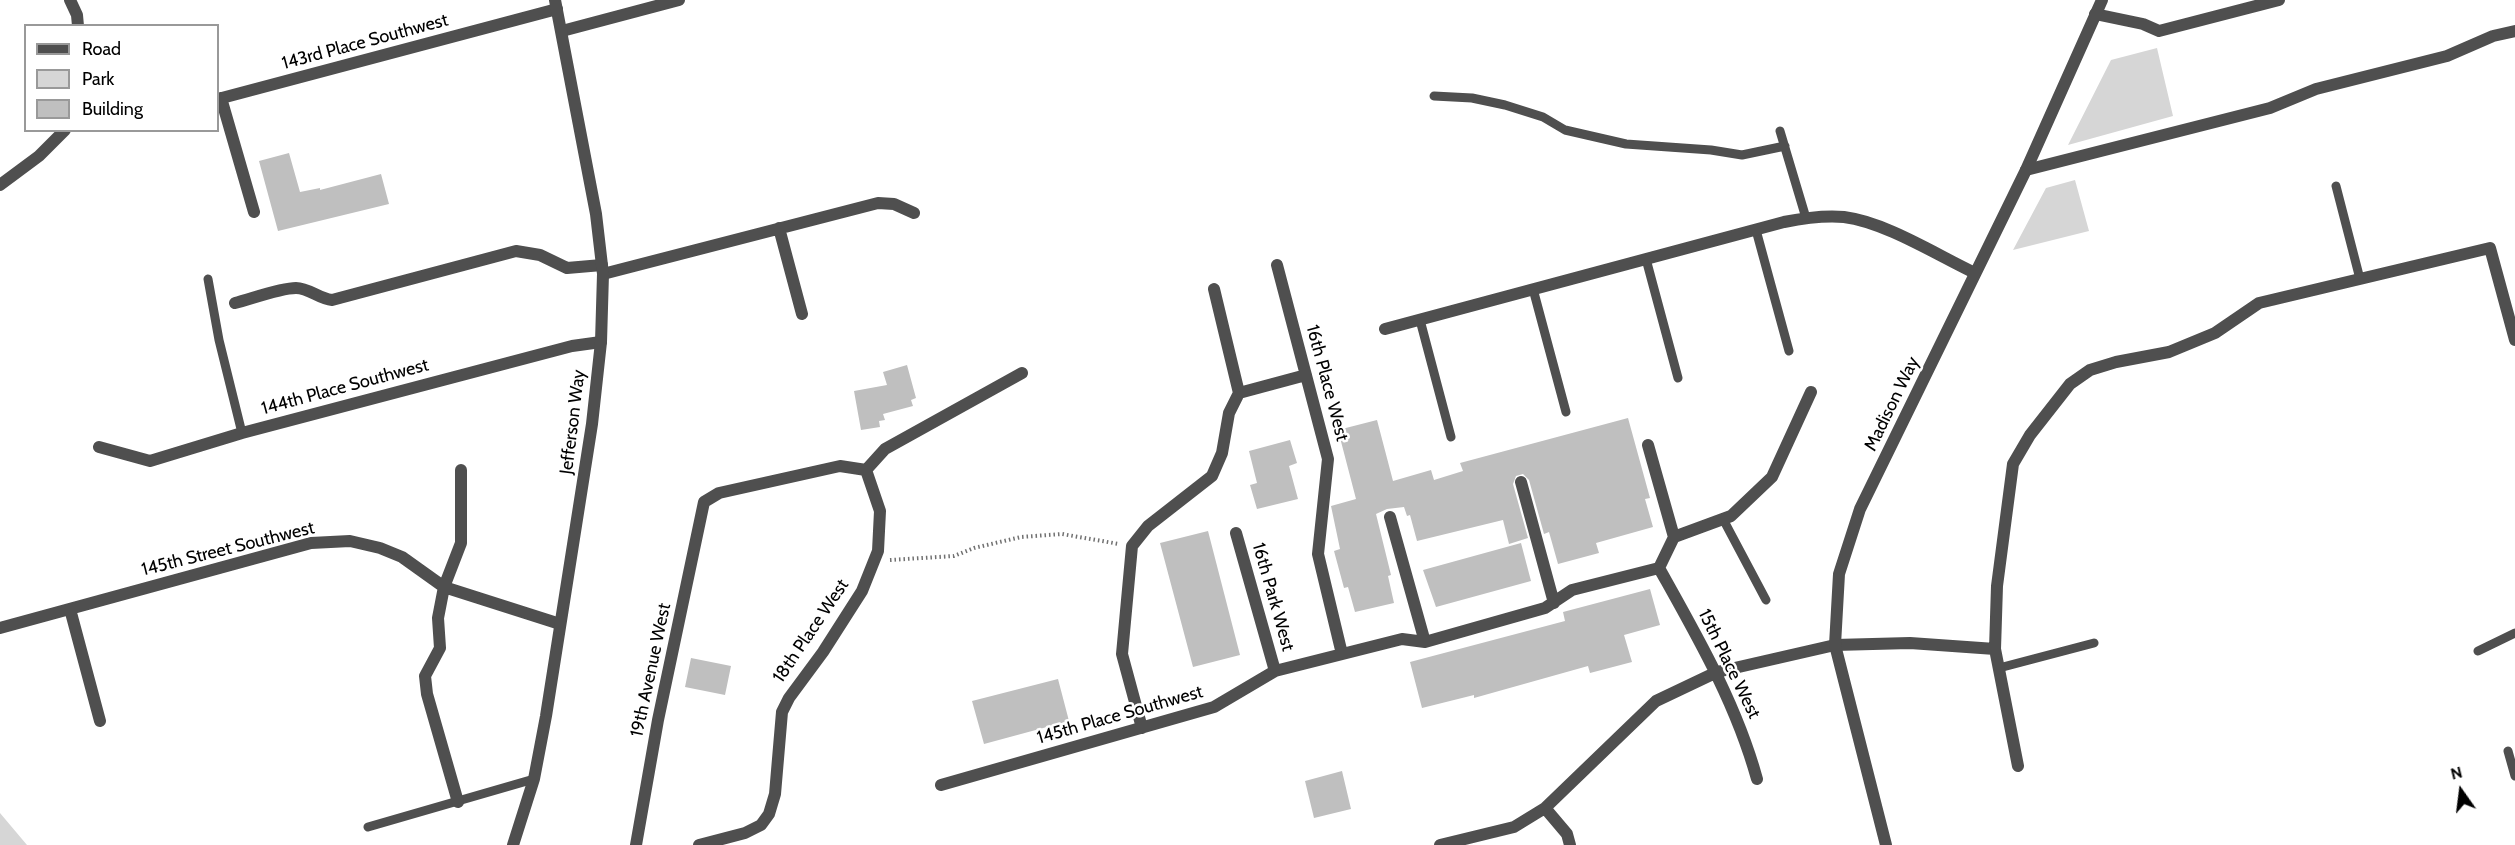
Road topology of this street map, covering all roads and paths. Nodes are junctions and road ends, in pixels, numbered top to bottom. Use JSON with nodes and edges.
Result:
{"nodes":[{"id":1,"x":70,"y":0,"type":"edge"},
{"id":2,"x":679,"y":0,"type":"edge"},
{"id":3,"x":2102,"y":0,"type":"edge"},
{"id":4,"x":2279,"y":0,"type":"edge"},
{"id":5,"x":556,"y":5,"type":"edge"},
{"id":6,"x":2095,"y":14,"type":"junction"},
{"id":7,"x":78,"y":24,"type":"edge"},
{"id":8,"x":562,"y":31,"type":"junction"},
{"id":9,"x":2515,"y":31,"type":"edge"},
{"id":10,"x":1434,"y":96,"type":"dead end"},
{"id":11,"x":219,"y":99,"type":"edge"},
{"id":12,"x":1780,"y":131,"type":"dead end"},
{"id":13,"x":63,"y":132,"type":"edge"},
{"id":14,"x":1785,"y":146,"type":"junction"},
{"id":15,"x":2026,"y":170,"type":"junction"},
{"id":16,"x":0,"y":185,"type":"edge"},
{"id":17,"x":2336,"y":186,"type":"dead end"},
{"id":18,"x":254,"y":212,"type":"dead end"},
{"id":19,"x":914,"y":213,"type":"dead end"},
{"id":20,"x":1806,"y":218,"type":"junction"},
{"id":21,"x":779,"y":228,"type":"junction"},
{"id":22,"x":1756,"y":230,"type":"junction"},
{"id":23,"x":1646,"y":259,"type":"junction"},
{"id":24,"x":1277,"y":265,"type":"dead end"},
{"id":25,"x":603,"y":269,"type":"junction"},
{"id":26,"x":1975,"y":273,"type":"junction"},
{"id":27,"x":208,"y":279,"type":"dead end"},
{"id":28,"x":2360,"y":279,"type":"junction"},
{"id":29,"x":1214,"y":289,"type":"dead end"},
{"id":30,"x":1533,"y":289,"type":"junction"},
{"id":31,"x":235,"y":303,"type":"dead end"},
{"id":32,"x":802,"y":314,"type":"dead end"},
{"id":33,"x":1420,"y":320,"type":"junction"},
{"id":34,"x":1385,"y":329,"type":"dead end"},
{"id":35,"x":2515,"y":340,"type":"edge"},
{"id":36,"x":601,"y":342,"type":"junction"},
{"id":37,"x":1789,"y":351,"type":"dead end"},
{"id":38,"x":1022,"y":372,"type":"dead end"},
{"id":39,"x":1306,"y":375,"type":"junction"},
{"id":40,"x":1678,"y":378,"type":"dead end"},
{"id":41,"x":1811,"y":392,"type":"dead end"},
{"id":42,"x":1239,"y":393,"type":"junction"},
{"id":43,"x":1566,"y":412,"type":"dead end"},
{"id":44,"x":242,"y":433,"type":"junction"},
{"id":45,"x":1451,"y":437,"type":"dead end"},
{"id":46,"x":1648,"y":446,"type":"dead end"},
{"id":47,"x":99,"y":447,"type":"dead end"},
{"id":48,"x":461,"y":470,"type":"dead end"},
{"id":49,"x":866,"y":470,"type":"junction"},
{"id":50,"x":1521,"y":482,"type":"dead end"},
{"id":51,"x":1390,"y":517,"type":"dead end"},
{"id":52,"x":1727,"y":518,"type":"junction"},
{"id":53,"x":1236,"y":533,"type":"dead end"},
{"id":54,"x":1674,"y":537,"type":"junction"},
{"id":55,"x":1132,"y":546,"type":"junction"},
{"id":56,"x":874,"y":561,"type":"junction"},
{"id":57,"x":1659,"y":568,"type":"junction"},
{"id":58,"x":444,"y":587,"type":"junction"},
{"id":59,"x":1766,"y":600,"type":"dead end"},
{"id":60,"x":1554,"y":603,"type":"junction"},
{"id":61,"x":70,"y":609,"type":"junction"},
{"id":62,"x":560,"y":624,"type":"junction"},
{"id":63,"x":0,"y":628,"type":"edge"},
{"id":64,"x":2515,"y":633,"type":"edge"},
{"id":65,"x":1425,"y":642,"type":"junction"},
{"id":66,"x":2094,"y":643,"type":"dead end"},
{"id":67,"x":1835,"y":645,"type":"junction"},
{"id":68,"x":1995,"y":649,"type":"junction"},
{"id":69,"x":2478,"y":651,"type":"dead end"},
{"id":70,"x":1342,"y":654,"type":"junction"},
{"id":71,"x":1999,"y":668,"type":"junction"},
{"id":72,"x":1275,"y":671,"type":"junction"},
{"id":73,"x":1717,"y":672,"type":"junction"},
{"id":74,"x":100,"y":721,"type":"dead end"},
{"id":75,"x":1142,"y":728,"type":"junction"},
{"id":76,"x":2508,"y":751,"type":"dead end"},
{"id":77,"x":2018,"y":766,"type":"dead end"},
{"id":78,"x":2515,"y":776,"type":"edge"},
{"id":79,"x":534,"y":779,"type":"junction"},
{"id":80,"x":1757,"y":779,"type":"dead end"},
{"id":81,"x":941,"y":785,"type":"dead end"},
{"id":82,"x":458,"y":802,"type":"junction"},
{"id":83,"x":1545,"y":808,"type":"junction"},
{"id":84,"x":368,"y":827,"type":"dead end"},
{"id":85,"x":513,"y":845,"type":"edge"},
{"id":86,"x":636,"y":845,"type":"edge"},
{"id":87,"x":699,"y":845,"type":"edge"},
{"id":88,"x":1440,"y":845,"type":"edge"},
{"id":89,"x":1570,"y":845,"type":"edge"},
{"id":90,"x":1886,"y":845,"type":"edge"}],
"edges":[{"from":1,"to":7,"type":"street"},
{"from":2,"to":8,"type":"street"},
{"from":3,"to":6,"type":"street","name":"Madison Way"},
{"from":4,"to":6,"type":"street"},
{"from":5,"to":8,"type":"street","name":"Jefferson Way"},
{"from":5,"to":11,"type":"street","name":"143rd Place Southwest"},
{"from":6,"to":15,"type":"street","name":"Madison Way"},
{"from":8,"to":25,"type":"street","name":"Jefferson Way"},
{"from":9,"to":15,"type":"street"},
{"from":10,"to":14,"type":"lane"},
{"from":11,"to":18,"type":"street"},
{"from":12,"to":14,"type":"lane"},
{"from":13,"to":16,"type":"street"},
{"from":14,"to":20,"type":"lane"},
{"from":15,"to":26,"type":"street","name":"Madison Way"},
{"from":17,"to":28,"type":"lane"},
{"from":19,"to":21,"type":"street"},
{"from":20,"to":22,"type":"street"},
{"from":20,"to":26,"type":"street"},
{"from":21,"to":25,"type":"street"},
{"from":21,"to":32,"type":"street"},
{"from":22,"to":23,"type":"street"},
{"from":22,"to":37,"type":"lane"},
{"from":23,"to":30,"type":"street"},
{"from":23,"to":40,"type":"lane"},
{"from":24,"to":39,"type":"street","name":"16th Place West"},
{"from":25,"to":31,"type":"street"},
{"from":25,"to":36,"type":"street","name":"Jefferson Way"},
{"from":26,"to":67,"type":"street","name":"Madison Way"},
{"from":27,"to":44,"type":"lane"},
{"from":28,"to":35,"type":"street"},
{"from":28,"to":68,"type":"street"},
{"from":29,"to":42,"type":"street"},
{"from":30,"to":33,"type":"street"},
{"from":30,"to":43,"type":"lane"},
{"from":33,"to":34,"type":"street"},
{"from":33,"to":45,"type":"lane"},
{"from":36,"to":44,"type":"street","name":"144th Place Southwest"},
{"from":36,"to":62,"type":"street","name":"Jefferson Way"},
{"from":38,"to":49,"type":"street"},
{"from":39,"to":42,"type":"street"},
{"from":39,"to":70,"type":"street","name":"16th Place West"},
{"from":41,"to":52,"type":"street"},
{"from":42,"to":55,"type":"street"},
{"from":44,"to":47,"type":"street","name":"144th Place Southwest"},
{"from":46,"to":54,"type":"street"},
{"from":48,"to":58,"type":"street"},
{"from":49,"to":56,"type":"street","name":"18th Place West"},
{"from":49,"to":86,"type":"street","name":"19th Avenue West"},
{"from":50,"to":60,"type":"street"},
{"from":51,"to":65,"type":"street"},
{"from":52,"to":54,"type":"street"},
{"from":52,"to":59,"type":"lane"},
{"from":53,"to":72,"type":"street","name":"16th Park West"},
{"from":54,"to":57,"type":"street"},
{"from":55,"to":56,"type":"path"},
{"from":55,"to":75,"type":"street"},
{"from":56,"to":87,"type":"street","name":"18th Place West"},
{"from":57,"to":60,"type":"street","name":"145th Place Southwest"},
{"from":57,"to":73,"type":"street","name":"15th Place West"},
{"from":58,"to":61,"type":"street","name":"145th Street Southwest"},
{"from":58,"to":62,"type":"street","name":"145th Street Southwest"},
{"from":58,"to":82,"type":"street"},
{"from":60,"to":65,"type":"street","name":"145th Place Southwest"},
{"from":61,"to":63,"type":"street","name":"145th Street Southwest"},
{"from":61,"to":74,"type":"street"},
{"from":62,"to":79,"type":"street","name":"Jefferson Way"},
{"from":64,"to":69,"type":"lane"},
{"from":65,"to":70,"type":"street","name":"145th Place Southwest"},
{"from":66,"to":71,"type":"lane"},
{"from":67,"to":68,"type":"street"},
{"from":67,"to":73,"type":"street"},
{"from":67,"to":90,"type":"street","name":"Madison Way"},
{"from":68,"to":71,"type":"street"},
{"from":70,"to":72,"type":"street","name":"145th Place Southwest"},
{"from":71,"to":77,"type":"street"},
{"from":72,"to":75,"type":"street","name":"145th Place Southwest"},
{"from":73,"to":80,"type":"street","name":"15th Place West"},
{"from":73,"to":83,"type":"street"},
{"from":75,"to":81,"type":"street","name":"145th Place Southwest"},
{"from":76,"to":78,"type":"lane"},
{"from":79,"to":82,"type":"lane"},
{"from":79,"to":85,"type":"street","name":"Jefferson Way"},
{"from":82,"to":84,"type":"lane"},
{"from":83,"to":88,"type":"street"},
{"from":83,"to":89,"type":"street"}]}
